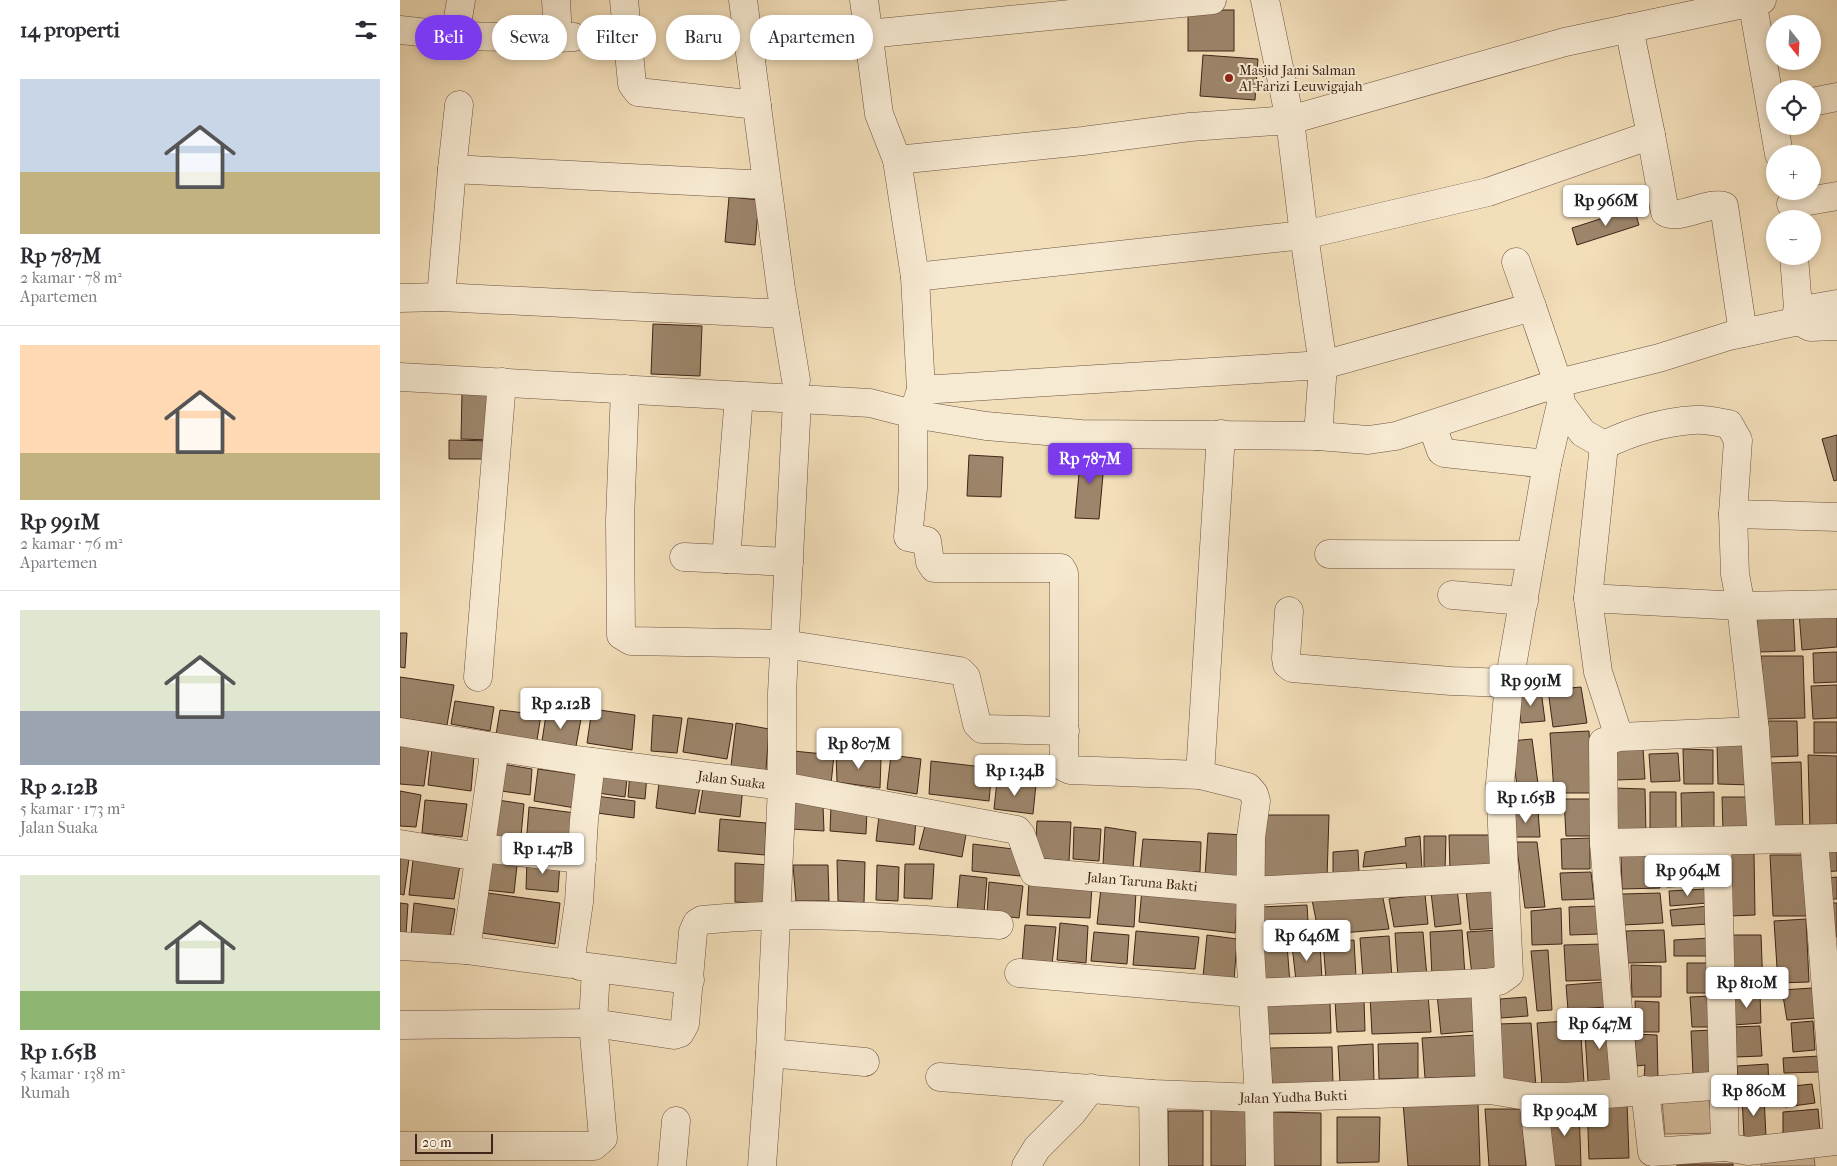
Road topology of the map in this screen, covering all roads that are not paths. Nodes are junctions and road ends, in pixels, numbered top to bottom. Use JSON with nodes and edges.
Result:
{"nodes":[{"id":1,"x":461,"y":0,"type":"edge"},
{"id":2,"x":556,"y":0,"type":"edge"},
{"id":3,"x":624,"y":0,"type":"edge"},
{"id":4,"x":743,"y":0,"type":"edge"},
{"id":5,"x":864,"y":0,"type":"edge"},
{"id":6,"x":1212,"y":0,"type":"edge"},
{"id":7,"x":1265,"y":0,"type":"edge"},
{"id":8,"x":1756,"y":1,"type":"edge"},
{"id":9,"x":459,"y":15,"type":"edge"},
{"id":10,"x":866,"y":15,"type":"edge"},
{"id":11,"x":1629,"y":28,"type":"junction"},
{"id":12,"x":400,"y":30,"type":"edge"},
{"id":13,"x":415,"y":32,"type":"edge"},
{"id":14,"x":873,"y":34,"type":"edge"},
{"id":15,"x":482,"y":36,"type":"edge"},
{"id":16,"x":872,"y":60,"type":"edge"},
{"id":17,"x":1768,"y":80,"type":"edge"},
{"id":18,"x":1837,"y":97,"type":"edge"},
{"id":19,"x":1821,"y":100,"type":"edge"},
{"id":20,"x":459,"y":105,"type":"dead end"},
{"id":21,"x":757,"y":105,"type":"junction"},
{"id":22,"x":1290,"y":120,"type":"junction"},
{"id":23,"x":1651,"y":135,"type":"junction"},
{"id":24,"x":897,"y":160,"type":"junction"},
{"id":25,"x":452,"y":169,"type":"junction"},
{"id":26,"x":767,"y":185,"type":"junction"},
{"id":27,"x":1837,"y":196,"type":"edge"},
{"id":28,"x":1791,"y":205,"type":"edge"},
{"id":29,"x":1304,"y":235,"type":"junction"},
{"id":30,"x":1516,"y":262,"type":"dead end"},
{"id":31,"x":1795,"y":265,"type":"edge"},
{"id":32,"x":915,"y":277,"type":"junction"},
{"id":33,"x":440,"y":297,"type":"junction"},
{"id":34,"x":400,"y":298,"type":"edge"},
{"id":35,"x":1837,"y":304,"type":"edge"},
{"id":36,"x":1532,"y":307,"type":"junction"},
{"id":37,"x":785,"y":314,"type":"junction"},
{"id":38,"x":1798,"y":316,"type":"junction"},
{"id":39,"x":1837,"y":326,"type":"edge"},
{"id":40,"x":1743,"y":333,"type":"junction"},
{"id":41,"x":1323,"y":365,"type":"junction"},
{"id":42,"x":400,"y":377,"type":"edge"},
{"id":43,"x":502,"y":382,"type":"junction"},
{"id":44,"x":625,"y":390,"type":"junction"},
{"id":45,"x":796,"y":390,"type":"junction"},
{"id":46,"x":1560,"y":393,"type":"junction"},
{"id":47,"x":738,"y":396,"type":"junction"},
{"id":48,"x":917,"y":402,"type":"junction"},
{"id":49,"x":1432,"y":425,"type":"junction"},
{"id":50,"x":1221,"y":434,"type":"junction"},
{"id":51,"x":1318,"y":436,"type":"junction"},
{"id":52,"x":1604,"y":445,"type":"junction"},
{"id":53,"x":1547,"y":464,"type":"junction"},
{"id":54,"x":1732,"y":514,"type":"junction"},
{"id":55,"x":1837,"y":518,"type":"edge"},
{"id":56,"x":1329,"y":554,"type":"dead end"},
{"id":57,"x":1531,"y":555,"type":"junction"},
{"id":58,"x":684,"y":557,"type":"dead end"},
{"id":59,"x":726,"y":559,"type":"junction"},
{"id":60,"x":788,"y":562,"type":"junction"},
{"id":61,"x":1452,"y":595,"type":"dead end"},
{"id":62,"x":1588,"y":598,"type":"junction"},
{"id":63,"x":1524,"y":601,"type":"junction"},
{"id":64,"x":1837,"y":604,"type":"edge"},
{"id":65,"x":1741,"y":606,"type":"junction"},
{"id":66,"x":1289,"y":612,"type":"dead end"},
{"id":67,"x":784,"y":644,"type":"junction"},
{"id":68,"x":478,"y":677,"type":"dead end"},
{"id":69,"x":1509,"y":683,"type":"junction"},
{"id":70,"x":1755,"y":731,"type":"junction"},
{"id":71,"x":400,"y":732,"type":"edge"},
{"id":72,"x":1065,"y":732,"type":"junction"},
{"id":73,"x":1619,"y":737,"type":"junction"},
{"id":74,"x":495,"y":747,"type":"junction"},
{"id":75,"x":591,"y":762,"type":"junction"},
{"id":76,"x":1200,"y":775,"type":"junction"},
{"id":77,"x":782,"y":786,"type":"junction"},
{"id":78,"x":1825,"y":838,"type":"edge"},
{"id":79,"x":1762,"y":839,"type":"junction"},
{"id":80,"x":1717,"y":842,"type":"junction"},
{"id":81,"x":1604,"y":843,"type":"junction"},
{"id":82,"x":400,"y":844,"type":"edge"},
{"id":83,"x":480,"y":853,"type":"junction"},
{"id":84,"x":582,"y":859,"type":"junction"},
{"id":85,"x":1034,"y":872,"type":"joint"},
{"id":86,"x":1504,"y":877,"type":"junction"},
{"id":87,"x":1251,"y":891,"type":"junction"},
{"id":88,"x":775,"y":916,"type":"junction"},
{"id":89,"x":999,"y":925,"type":"dead end"},
{"id":90,"x":400,"y":946,"type":"edge"},
{"id":91,"x":466,"y":950,"type":"junction"},
{"id":92,"x":1829,"y":951,"type":"edge"},
{"id":93,"x":570,"y":964,"type":"junction"},
{"id":94,"x":596,"y":969,"type":"junction"},
{"id":95,"x":1019,"y":972,"type":"dead end"},
{"id":96,"x":690,"y":980,"type":"junction"},
{"id":97,"x":1485,"y":983,"type":"junction"},
{"id":98,"x":1251,"y":993,"type":"junction"},
{"id":99,"x":593,"y":1023,"type":"junction"},
{"id":100,"x":400,"y":1025,"type":"edge"},
{"id":101,"x":770,"y":1053,"type":"junction"},
{"id":102,"x":865,"y":1062,"type":"dead end"},
{"id":103,"x":940,"y":1077,"type":"dead end"},
{"id":104,"x":1725,"y":1085,"type":"junction"},
{"id":105,"x":1091,"y":1088,"type":"junction"},
{"id":106,"x":1490,"y":1090,"type":"junction"},
{"id":107,"x":1635,"y":1091,"type":"junction"},
{"id":108,"x":1153,"y":1094,"type":"junction"},
{"id":109,"x":1532,"y":1097,"type":"junction"},
{"id":110,"x":1259,"y":1098,"type":"junction"},
{"id":111,"x":676,"y":1121,"type":"dead end"},
{"id":112,"x":1837,"y":1127,"type":"edge"},
{"id":113,"x":1837,"y":1141,"type":"edge"},
{"id":114,"x":400,"y":1146,"type":"edge"},
{"id":115,"x":1741,"y":1155,"type":"edge"},
{"id":116,"x":432,"y":1156,"type":"edge"},
{"id":117,"x":672,"y":1166,"type":"edge"},
{"id":118,"x":762,"y":1166,"type":"edge"},
{"id":119,"x":1026,"y":1166,"type":"edge"},
{"id":120,"x":1154,"y":1166,"type":"edge"},
{"id":121,"x":1260,"y":1166,"type":"edge"},
{"id":122,"x":1541,"y":1166,"type":"edge"}],
"edges":[{"from":1,"to":9,"type":"street"},
{"from":2,"to":15,"type":"street"},
{"from":3,"to":21,"type":"street"},
{"from":4,"to":21,"type":"street"},
{"from":5,"to":10,"type":"street"},
{"from":6,"to":14,"type":"street"},
{"from":7,"to":22,"type":"street"},
{"from":8,"to":11,"type":"street"},
{"from":8,"to":17,"type":"street"},
{"from":11,"to":22,"type":"street"},
{"from":11,"to":23,"type":"street"},
{"from":12,"to":13,"type":"street"},
{"from":16,"to":24,"type":"street"},
{"from":18,"to":19,"type":"street"},
{"from":20,"to":25,"type":"street"},
{"from":21,"to":26,"type":"street"},
{"from":22,"to":24,"type":"street"},
{"from":22,"to":29,"type":"street"},
{"from":23,"to":29,"type":"street"},
{"from":23,"to":40,"type":"street"},
{"from":24,"to":32,"type":"street"},
{"from":25,"to":26,"type":"street"},
{"from":25,"to":33,"type":"street"},
{"from":26,"to":37,"type":"street"},
{"from":27,"to":28,"type":"street"},
{"from":29,"to":32,"type":"street"},
{"from":29,"to":41,"type":"street"},
{"from":30,"to":36,"type":"street"},
{"from":31,"to":38,"type":"street"},
{"from":32,"to":48,"type":"street"},
{"from":33,"to":34,"type":"street"},
{"from":33,"to":37,"type":"street"},
{"from":35,"to":38,"type":"street"},
{"from":36,"to":41,"type":"street"},
{"from":36,"to":46,"type":"street"},
{"from":37,"to":45,"type":"street"},
{"from":38,"to":39,"type":"street"},
{"from":38,"to":40,"type":"street"},
{"from":40,"to":46,"type":"street"},
{"from":41,"to":48,"type":"street"},
{"from":41,"to":51,"type":"street"},
{"from":42,"to":43,"type":"street"},
{"from":43,"to":44,"type":"street"},
{"from":43,"to":68,"type":"street"},
{"from":44,"to":47,"type":"street"},
{"from":44,"to":67,"type":"street"},
{"from":45,"to":47,"type":"street"},
{"from":45,"to":48,"type":"street"},
{"from":45,"to":60,"type":"street"},
{"from":46,"to":49,"type":"street"},
{"from":46,"to":52,"type":"street"},
{"from":46,"to":53,"type":"street"},
{"from":47,"to":59,"type":"street"},
{"from":48,"to":50,"type":"street"},
{"from":48,"to":72,"type":"street"},
{"from":49,"to":51,"type":"street"},
{"from":49,"to":53,"type":"street"},
{"from":50,"to":51,"type":"street"},
{"from":50,"to":76,"type":"street"},
{"from":52,"to":54,"type":"street"},
{"from":52,"to":62,"type":"street"},
{"from":53,"to":57,"type":"street"},
{"from":54,"to":55,"type":"street"},
{"from":54,"to":65,"type":"street"},
{"from":56,"to":57,"type":"street"},
{"from":57,"to":63,"type":"street"},
{"from":58,"to":59,"type":"street"},
{"from":59,"to":60,"type":"street"},
{"from":60,"to":67,"type":"street"},
{"from":61,"to":63,"type":"street"},
{"from":62,"to":65,"type":"street"},
{"from":62,"to":73,"type":"street"},
{"from":63,"to":69,"type":"street"},
{"from":64,"to":65,"type":"street"},
{"from":65,"to":70,"type":"street"},
{"from":66,"to":69,"type":"street"},
{"from":67,"to":72,"type":"street"},
{"from":67,"to":77,"type":"street"},
{"from":69,"to":86,"type":"street"},
{"from":70,"to":73,"type":"street"},
{"from":70,"to":79,"type":"street"},
{"from":71,"to":74,"type":"street","name":"Jalan Suaka"},
{"from":72,"to":76,"type":"street"},
{"from":73,"to":81,"type":"street"},
{"from":74,"to":75,"type":"street","name":"Jalan Suaka"},
{"from":74,"to":83,"type":"street"},
{"from":75,"to":77,"type":"street","name":"Jalan Suaka"},
{"from":75,"to":84,"type":"street"},
{"from":76,"to":87,"type":"street"},
{"from":77,"to":85,"type":"street","name":"Jalan Suaka"},
{"from":77,"to":88,"type":"street"},
{"from":78,"to":79,"type":"street"},
{"from":78,"to":92,"type":"street"},
{"from":79,"to":80,"type":"street"},
{"from":80,"to":81,"type":"street"},
{"from":80,"to":104,"type":"street"},
{"from":81,"to":107,"type":"street"},
{"from":82,"to":83,"type":"street"},
{"from":83,"to":84,"type":"street"},
{"from":83,"to":91,"type":"street"},
{"from":84,"to":93,"type":"street"},
{"from":85,"to":87,"type":"street","name":"Jalan Taruna Bakti"},
{"from":86,"to":87,"type":"street","name":"Jalan Taruna Bakti"},
{"from":86,"to":97,"type":"street"},
{"from":87,"to":98,"type":"street"},
{"from":88,"to":89,"type":"street"},
{"from":88,"to":96,"type":"street"},
{"from":88,"to":101,"type":"street"},
{"from":90,"to":91,"type":"street"},
{"from":91,"to":93,"type":"street"},
{"from":92,"to":112,"type":"street"},
{"from":93,"to":94,"type":"street"},
{"from":94,"to":96,"type":"street"},
{"from":94,"to":99,"type":"street"},
{"from":95,"to":98,"type":"street"},
{"from":96,"to":99,"type":"street"},
{"from":97,"to":98,"type":"street"},
{"from":97,"to":106,"type":"street"},
{"from":98,"to":110,"type":"street"},
{"from":99,"to":100,"type":"street"},
{"from":99,"to":116,"type":"street"},
{"from":101,"to":102,"type":"street"},
{"from":101,"to":118,"type":"street"},
{"from":103,"to":105,"type":"street","name":"Jalan Yudha Bukti"},
{"from":104,"to":107,"type":"street","name":"Jalan Yudha Bukti"},
{"from":104,"to":115,"type":"street"},
{"from":105,"to":108,"type":"street","name":"Jalan Yudha Bukti"},
{"from":105,"to":119,"type":"street"},
{"from":106,"to":109,"type":"street","name":"Jalan Yudha Bukti"},
{"from":106,"to":110,"type":"street","name":"Jalan Yudha Bukti"},
{"from":107,"to":109,"type":"street","name":"Jalan Yudha Bukti"},
{"from":107,"to":115,"type":"street"},
{"from":108,"to":110,"type":"street","name":"Jalan Yudha Bukti"},
{"from":108,"to":120,"type":"street"},
{"from":109,"to":122,"type":"street"},
{"from":110,"to":121,"type":"street"},
{"from":111,"to":117,"type":"street"},
{"from":113,"to":115,"type":"street"},
{"from":114,"to":116,"type":"street"}]}
